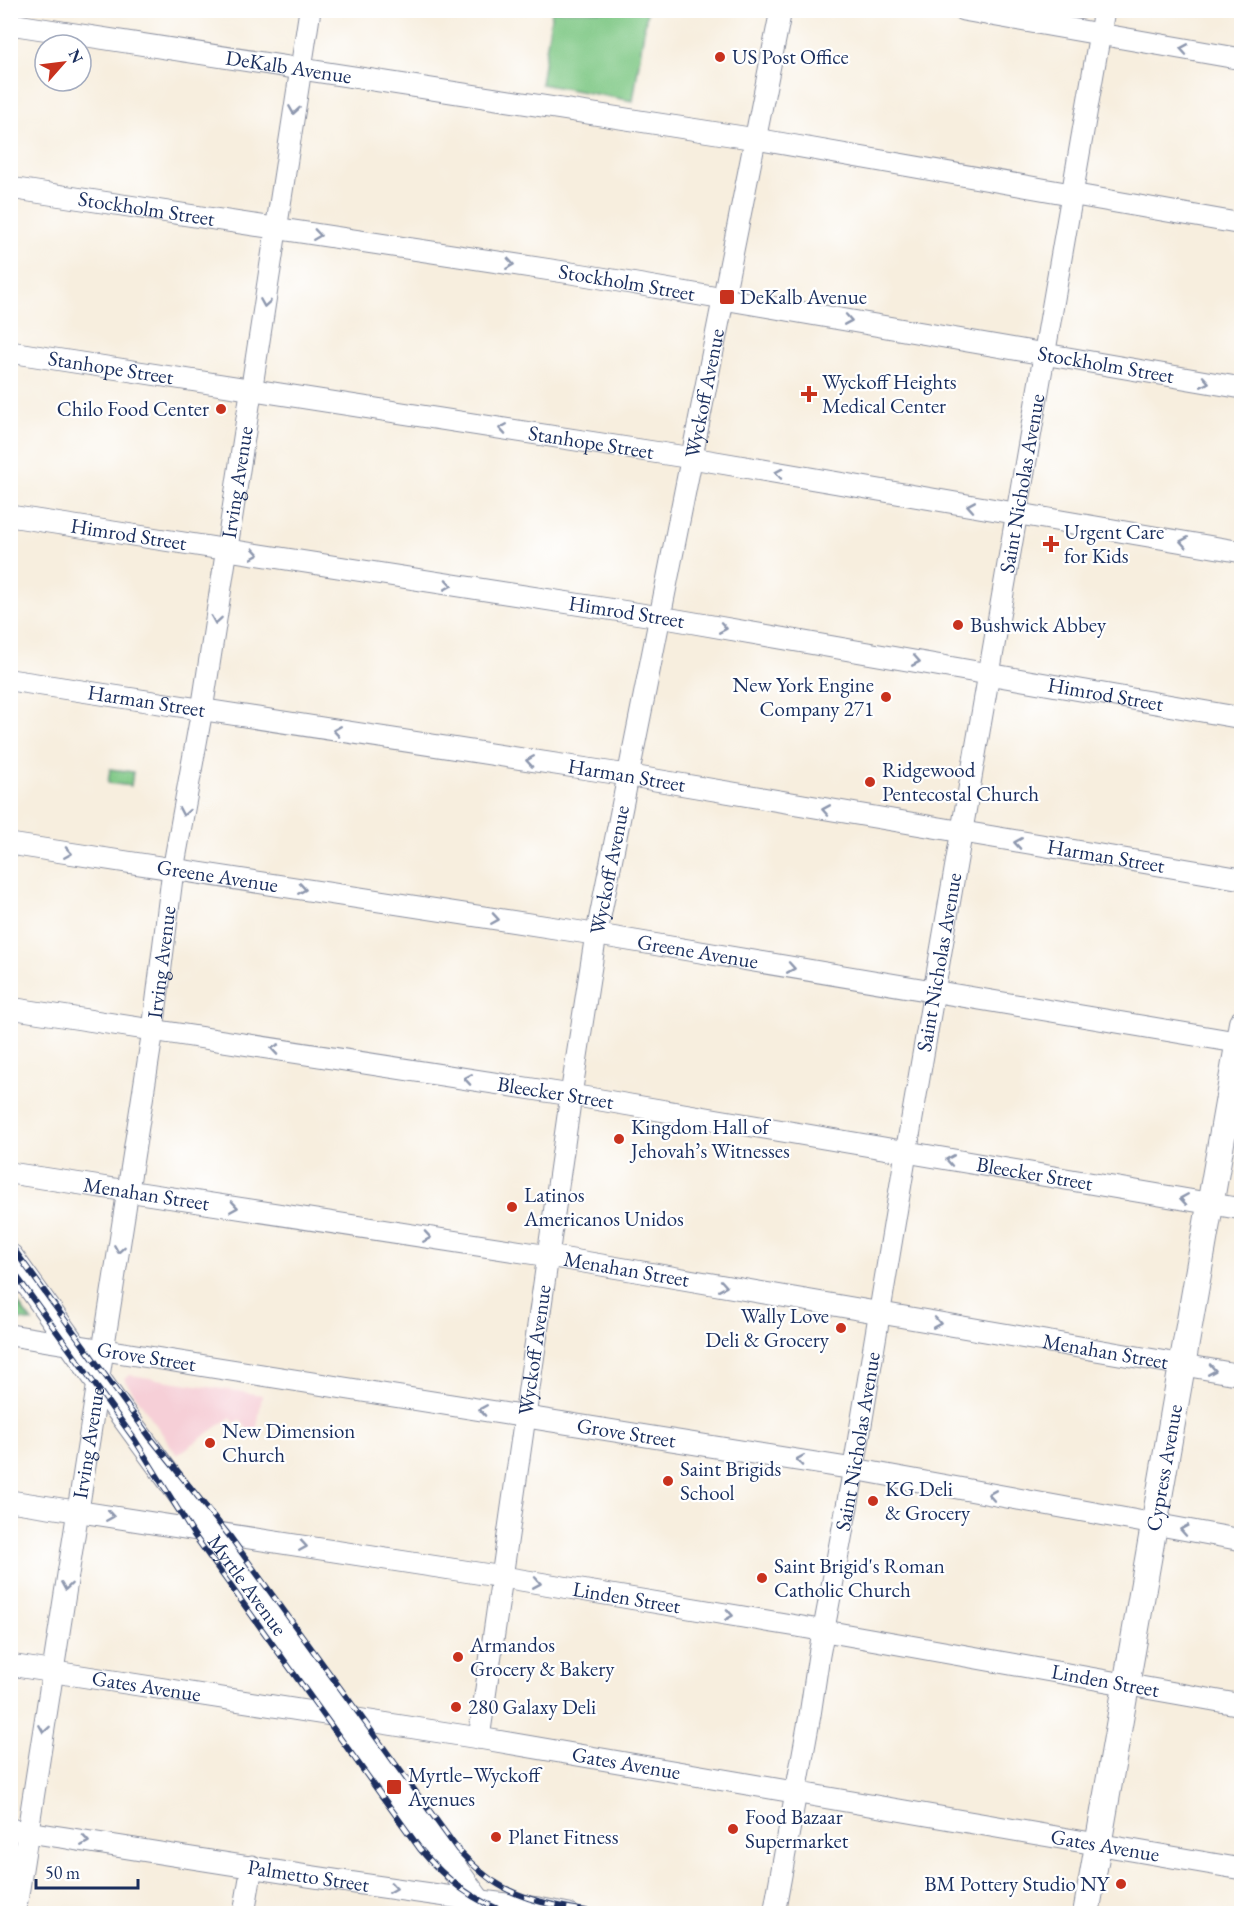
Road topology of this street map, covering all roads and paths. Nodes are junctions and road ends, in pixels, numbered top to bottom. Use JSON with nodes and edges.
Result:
{"nodes":[{"id":1,"x":309,"y":10,"type":"edge"},
{"id":2,"x":781,"y":10,"type":"edge"},
{"id":3,"x":963,"y":10,"type":"edge"},
{"id":4,"x":1104,"y":10,"type":"edge"},
{"id":5,"x":10,"y":24,"type":"edge"},
{"id":6,"x":1100,"y":34,"type":"junction"},
{"id":7,"x":1242,"y":59,"type":"edge"},
{"id":8,"x":300,"y":69,"type":"junction"},
{"id":9,"x":756,"y":139,"type":"junction"},
{"id":10,"x":10,"y":188,"type":"edge"},
{"id":11,"x":1072,"y":194,"type":"junction"},
{"id":12,"x":1242,"y":224,"type":"edge"},
{"id":13,"x":276,"y":229,"type":"junction"},
{"id":14,"x":724,"y":298,"type":"junction"},
{"id":15,"x":10,"y":352,"type":"edge"},
{"id":16,"x":1044,"y":354,"type":"junction"},
{"id":17,"x":1242,"y":388,"type":"edge"},
{"id":18,"x":251,"y":390,"type":"junction"},
{"id":19,"x":692,"y":458,"type":"junction"},
{"id":20,"x":1017,"y":513,"type":"junction"},
{"id":21,"x":10,"y":516,"type":"edge"},
{"id":22,"x":227,"y":550,"type":"junction"},
{"id":23,"x":1242,"y":552,"type":"edge"},
{"id":24,"x":660,"y":617,"type":"junction"},
{"id":25,"x":989,"y":673,"type":"junction"},
{"id":26,"x":10,"y":680,"type":"edge"},
{"id":27,"x":202,"y":710,"type":"junction"},
{"id":28,"x":1242,"y":718,"type":"edge"},
{"id":29,"x":628,"y":776,"type":"junction"},
{"id":30,"x":961,"y":833,"type":"junction"},
{"id":31,"x":10,"y":844,"type":"edge"},
{"id":32,"x":173,"y":870,"type":"junction"},
{"id":33,"x":1242,"y":879,"type":"edge"},
{"id":34,"x":596,"y":935,"type":"junction"},
{"id":35,"x":934,"y":993,"type":"junction"},
{"id":36,"x":10,"y":1008,"type":"edge"},
{"id":37,"x":153,"y":1030,"type":"junction"},
{"id":38,"x":1240,"y":1036,"type":"edge"},
{"id":39,"x":571,"y":1095,"type":"junction"},
{"id":40,"x":906,"y":1153,"type":"junction"},
{"id":41,"x":10,"y":1173,"type":"edge"},
{"id":42,"x":128,"y":1191,"type":"junction"},
{"id":43,"x":1210,"y":1204,"type":"junction"},
{"id":44,"x":1242,"y":1209,"type":"edge"},
{"id":45,"x":549,"y":1256,"type":"junction"},
{"id":46,"x":10,"y":1257,"type":"edge"},
{"id":47,"x":879,"y":1312,"type":"junction"},
{"id":48,"x":10,"y":1335,"type":"edge"},
{"id":49,"x":74,"y":1345,"type":"junction"},
{"id":50,"x":103,"y":1351,"type":"junction"},
{"id":51,"x":1182,"y":1365,"type":"junction"},
{"id":52,"x":1242,"y":1375,"type":"edge"},
{"id":53,"x":98,"y":1380,"type":"junction"},
{"id":54,"x":526,"y":1416,"type":"junction"},
{"id":55,"x":854,"y":1469,"type":"junction"},
{"id":56,"x":10,"y":1501,"type":"edge"},
{"id":57,"x":78,"y":1511,"type":"junction"},
{"id":58,"x":1154,"y":1525,"type":"junction"},
{"id":59,"x":208,"y":1532,"type":"junction"},
{"id":60,"x":1242,"y":1540,"type":"edge"},
{"id":61,"x":503,"y":1577,"type":"junction"},
{"id":62,"x":824,"y":1631,"type":"junction"},
{"id":63,"x":10,"y":1665,"type":"edge"},
{"id":64,"x":53,"y":1672,"type":"junction"},
{"id":65,"x":1126,"y":1684,"type":"junction"},
{"id":66,"x":1242,"y":1704,"type":"edge"},
{"id":67,"x":343,"y":1718,"type":"junction"},
{"id":68,"x":479,"y":1738,"type":"junction"},
{"id":69,"x":795,"y":1791,"type":"junction"},
{"id":70,"x":19,"y":1831,"type":"edge"},
{"id":71,"x":1098,"y":1844,"type":"junction"},
{"id":72,"x":252,"y":1866,"type":"junction"},
{"id":73,"x":1242,"y":1869,"type":"edge"},
{"id":74,"x":466,"y":1900,"type":"edge"},
{"id":75,"x":15,"y":1914,"type":"edge"},
{"id":76,"x":244,"y":1914,"type":"edge"},
{"id":77,"x":569,"y":1914,"type":"edge"},
{"id":78,"x":774,"y":1914,"type":"edge"},
{"id":79,"x":1086,"y":1914,"type":"edge"}],
"edges":[{"from":1,"to":8,"type":"street","name":"Irving Avenue"},
{"from":2,"to":9,"type":"street","name":"Wyckoff Avenue"},
{"from":3,"to":6,"type":"street"},
{"from":4,"to":6,"type":"street","name":"Saint Nicholas Avenue"},
{"from":5,"to":8,"type":"street","name":"DeKalb Avenue"},
{"from":7,"to":6,"type":"street","one_way":true},
{"from":6,"to":11,"type":"street","name":"Saint Nicholas Avenue"},
{"from":8,"to":9,"type":"street","name":"DeKalb Avenue"},
{"from":8,"to":13,"type":"street","name":"Irving Avenue","one_way":true},
{"from":9,"to":11,"type":"street","name":"DeKalb Avenue"},
{"from":9,"to":14,"type":"street","name":"Wyckoff Avenue"},
{"from":10,"to":13,"type":"street","name":"Stockholm Street"},
{"from":11,"to":12,"type":"street","name":"DeKalb Avenue"},
{"from":11,"to":16,"type":"street","name":"Saint Nicholas Avenue"},
{"from":13,"to":14,"type":"street","name":"Stockholm Street","one_way":true},
{"from":13,"to":18,"type":"street","name":"Irving Avenue","one_way":true},
{"from":14,"to":16,"type":"street","name":"Stockholm Street","one_way":true},
{"from":14,"to":19,"type":"street","name":"Wyckoff Avenue"},
{"from":15,"to":18,"type":"street","name":"Stanhope Street"},
{"from":16,"to":17,"type":"street","name":"Stockholm Street","one_way":true},
{"from":16,"to":20,"type":"street","name":"Saint Nicholas Avenue"},
{"from":19,"to":18,"type":"street","name":"Stanhope Street","one_way":true},
{"from":18,"to":22,"type":"street","name":"Irving Avenue"},
{"from":20,"to":19,"type":"street","name":"Stanhope Street","one_way":true},
{"from":19,"to":24,"type":"street","name":"Wyckoff Avenue"},
{"from":23,"to":20,"type":"street","name":"Stanhope Street","one_way":true},
{"from":20,"to":25,"type":"street","name":"Saint Nicholas Avenue"},
{"from":21,"to":22,"type":"street","name":"Himrod Street"},
{"from":22,"to":24,"type":"street","name":"Himrod Street","one_way":true},
{"from":22,"to":27,"type":"street","name":"Irving Avenue","one_way":true},
{"from":24,"to":25,"type":"street","name":"Himrod Street","one_way":true},
{"from":24,"to":29,"type":"street","name":"Wyckoff Avenue"},
{"from":25,"to":28,"type":"street","name":"Himrod Street"},
{"from":25,"to":30,"type":"street","name":"Saint Nicholas Avenue"},
{"from":26,"to":27,"type":"street","name":"Harman Street"},
{"from":29,"to":27,"type":"street","name":"Harman Street","one_way":true},
{"from":27,"to":32,"type":"street","name":"Irving Avenue","one_way":true},
{"from":30,"to":29,"type":"street","name":"Harman Street","one_way":true},
{"from":29,"to":34,"type":"street","name":"Wyckoff Avenue"},
{"from":33,"to":30,"type":"street","name":"Harman Street","one_way":true},
{"from":30,"to":35,"type":"street","name":"Saint Nicholas Avenue"},
{"from":31,"to":32,"type":"street","name":"Greene Avenue","one_way":true},
{"from":32,"to":34,"type":"street","name":"Greene Avenue","one_way":true},
{"from":32,"to":37,"type":"street","name":"Irving Avenue"},
{"from":34,"to":35,"type":"street","name":"Greene Avenue","one_way":true},
{"from":34,"to":39,"type":"street","name":"Wyckoff Avenue"},
{"from":35,"to":38,"type":"street","name":"Greene Avenue"},
{"from":35,"to":40,"type":"street","name":"Saint Nicholas Avenue"},
{"from":36,"to":37,"type":"street","name":"Bleecker Street"},
{"from":39,"to":37,"type":"street","name":"Bleecker Street","one_way":true},
{"from":37,"to":42,"type":"street","name":"Irving Avenue"},
{"from":38,"to":43,"type":"main road","name":"Cypress Avenue"},
{"from":39,"to":40,"type":"street","name":"Bleecker Street"},
{"from":39,"to":45,"type":"street","name":"Wyckoff Avenue"},
{"from":43,"to":40,"type":"street","name":"Bleecker Street","one_way":true},
{"from":40,"to":47,"type":"street","name":"Saint Nicholas Avenue"},
{"from":41,"to":42,"type":"street","name":"Menahan Street"},
{"from":42,"to":45,"type":"street","name":"Menahan Street","one_way":true},
{"from":42,"to":50,"type":"street","name":"Irving Avenue","one_way":true},
{"from":43,"to":44,"type":"street","name":"Bleecker Street"},
{"from":43,"to":51,"type":"main road","name":"Cypress Avenue"},
{"from":45,"to":47,"type":"street","name":"Menahan Street","one_way":true},
{"from":45,"to":54,"type":"street","name":"Wyckoff Avenue"},
{"from":46,"to":49,"type":"main road","name":"Myrtle Avenue"},
{"from":47,"to":51,"type":"street","name":"Menahan Street","one_way":true},
{"from":47,"to":55,"type":"street","name":"Saint Nicholas Avenue"},
{"from":48,"to":49,"type":"street","name":"Grove Street"},
{"from":49,"to":50,"type":"street","name":"Grove Street"},
{"from":49,"to":53,"type":"main road","name":"Myrtle Avenue"},
{"from":50,"to":53,"type":"street","name":"Irving Avenue"},
{"from":54,"to":50,"type":"street","name":"Grove Street","one_way":true},
{"from":51,"to":52,"type":"street","name":"Menahan Street","one_way":true},
{"from":51,"to":58,"type":"main road","name":"Cypress Avenue"},
{"from":53,"to":57,"type":"street","name":"Irving Avenue"},
{"from":53,"to":59,"type":"main road","name":"Myrtle Avenue"},
{"from":55,"to":54,"type":"street","name":"Grove Street","one_way":true},
{"from":54,"to":61,"type":"street","name":"Wyckoff Avenue"},
{"from":58,"to":55,"type":"street","name":"Grove Street","one_way":true},
{"from":55,"to":62,"type":"street","name":"Saint Nicholas Avenue"},
{"from":56,"to":57,"type":"street","name":"Linden Street"},
{"from":57,"to":59,"type":"street","name":"Linden Street","one_way":true},
{"from":57,"to":64,"type":"street","name":"Irving Avenue","one_way":true},
{"from":60,"to":58,"type":"street","name":"Grove Street","one_way":true},
{"from":58,"to":65,"type":"main road","name":"Cypress Avenue"},
{"from":59,"to":61,"type":"street","name":"Linden Street","one_way":true},
{"from":59,"to":67,"type":"main road","name":"Myrtle Avenue"},
{"from":61,"to":62,"type":"street","name":"Linden Street","one_way":true},
{"from":61,"to":68,"type":"street","name":"Wyckoff Avenue"},
{"from":62,"to":65,"type":"street","name":"Linden Street"},
{"from":62,"to":69,"type":"street","name":"Saint Nicholas Avenue"},
{"from":63,"to":64,"type":"street","name":"Gates Avenue"},
{"from":64,"to":67,"type":"street","name":"Gates Avenue"},
{"from":64,"to":70,"type":"street","name":"Irving Avenue","one_way":true},
{"from":65,"to":66,"type":"street","name":"Linden Street"},
{"from":65,"to":71,"type":"main road","name":"Cypress Avenue"},
{"from":67,"to":68,"type":"street","name":"Gates Avenue"},
{"from":67,"to":74,"type":"main road","name":"Myrtle Avenue"},
{"from":68,"to":69,"type":"street","name":"Gates Avenue"},
{"from":69,"to":71,"type":"street","name":"Gates Avenue"},
{"from":69,"to":78,"type":"street","name":"Saint Nicholas Avenue"},
{"from":70,"to":72,"type":"street","name":"Palmetto Street","one_way":true},
{"from":70,"to":75,"type":"street","name":"Irving Avenue"},
{"from":71,"to":73,"type":"street","name":"Gates Avenue"},
{"from":71,"to":79,"type":"main road","name":"Cypress Avenue"},
{"from":72,"to":74,"type":"street","name":"Palmetto Street","one_way":true},
{"from":72,"to":76,"type":"street"},
{"from":74,"to":77,"type":"street","name":"Palmetto Street"}]}
